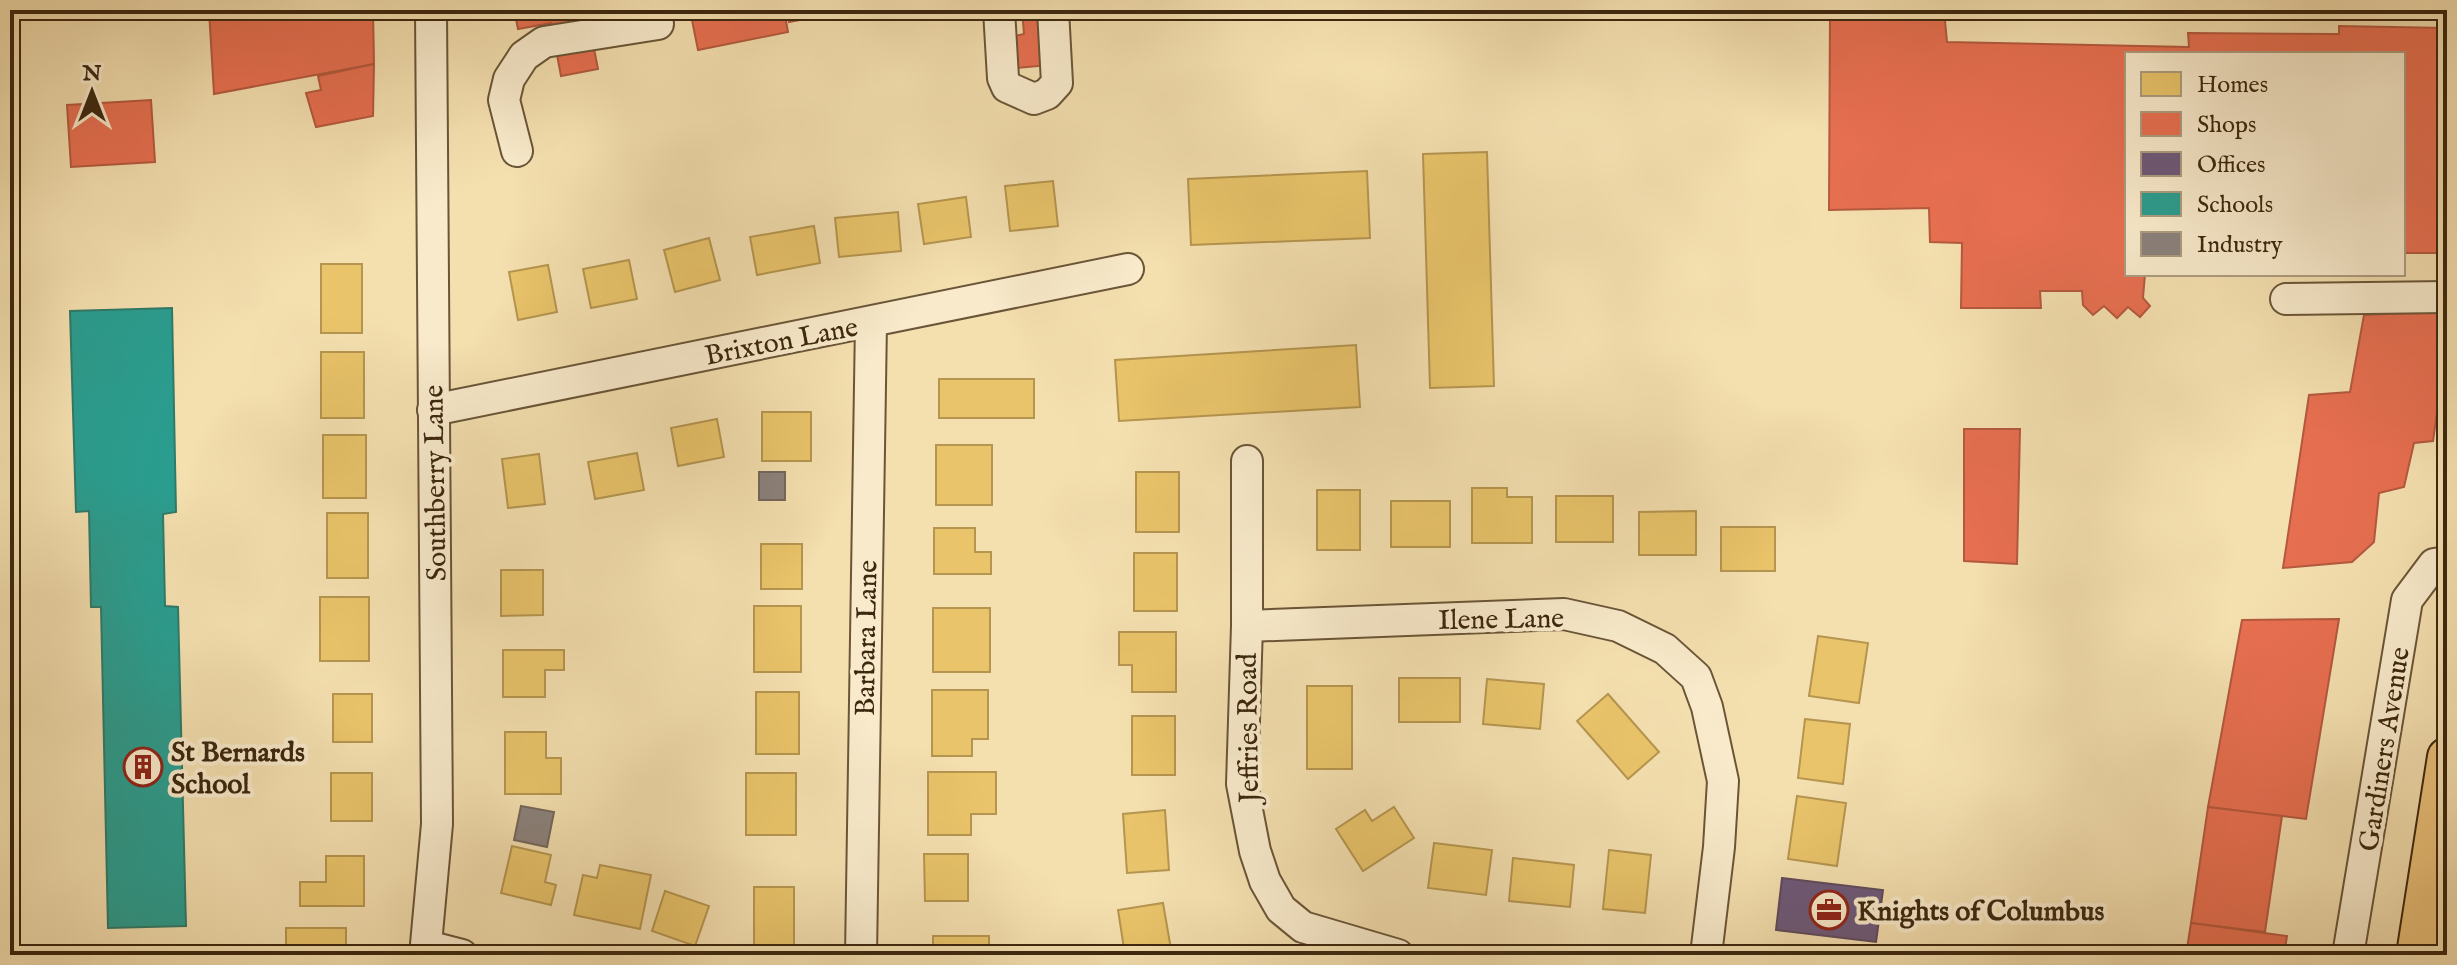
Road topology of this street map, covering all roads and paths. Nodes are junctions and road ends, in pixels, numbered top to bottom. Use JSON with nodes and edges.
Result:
{"nodes":[{"id":1,"x":431,"y":10,"type":"edge"},
{"id":2,"x":999,"y":10,"type":"edge"},
{"id":3,"x":1053,"y":10,"type":"edge"},
{"id":4,"x":658,"y":24,"type":"dead end"},
{"id":5,"x":517,"y":151,"type":"dead end"},
{"id":6,"x":1128,"y":269,"type":"dead end"},
{"id":7,"x":2447,"y":297,"type":"edge"},
{"id":8,"x":2286,"y":299,"type":"dead end"},
{"id":9,"x":871,"y":322,"type":"junction"},
{"id":10,"x":433,"y":410,"type":"junction"},
{"id":11,"x":1247,"y":461,"type":"dead end"},
{"id":12,"x":2447,"y":562,"type":"edge"},
{"id":13,"x":1247,"y":626,"type":"junction"},
{"id":14,"x":2447,"y":757,"type":"edge"},
{"id":15,"x":426,"y":950,"type":"edge"},
{"id":16,"x":462,"y":955,"type":"edge"},
{"id":17,"x":861,"y":955,"type":"edge"},
{"id":18,"x":1398,"y":955,"type":"edge"},
{"id":19,"x":1706,"y":955,"type":"edge"},
{"id":20,"x":2348,"y":955,"type":"edge"},
{"id":21,"x":2416,"y":955,"type":"edge"}],
"edges":[{"from":1,"to":10,"type":"street","name":"Southberry Lane"},
{"from":2,"to":3,"type":"street"},
{"from":4,"to":5,"type":"street"},
{"from":6,"to":9,"type":"street","name":"Brixton Lane"},
{"from":7,"to":8,"type":"street"},
{"from":9,"to":10,"type":"street","name":"Brixton Lane"},
{"from":9,"to":17,"type":"street","name":"Barbara Lane"},
{"from":10,"to":15,"type":"street","name":"Southberry Lane"},
{"from":11,"to":13,"type":"street","name":"Jeffries Road"},
{"from":12,"to":20,"type":"street","name":"Gardiners Avenue"},
{"from":13,"to":18,"type":"street","name":"Jeffries Road"},
{"from":13,"to":19,"type":"street","name":"Ilene Lane"},
{"from":14,"to":21,"type":"main road"},
{"from":15,"to":16,"type":"street"}]}
